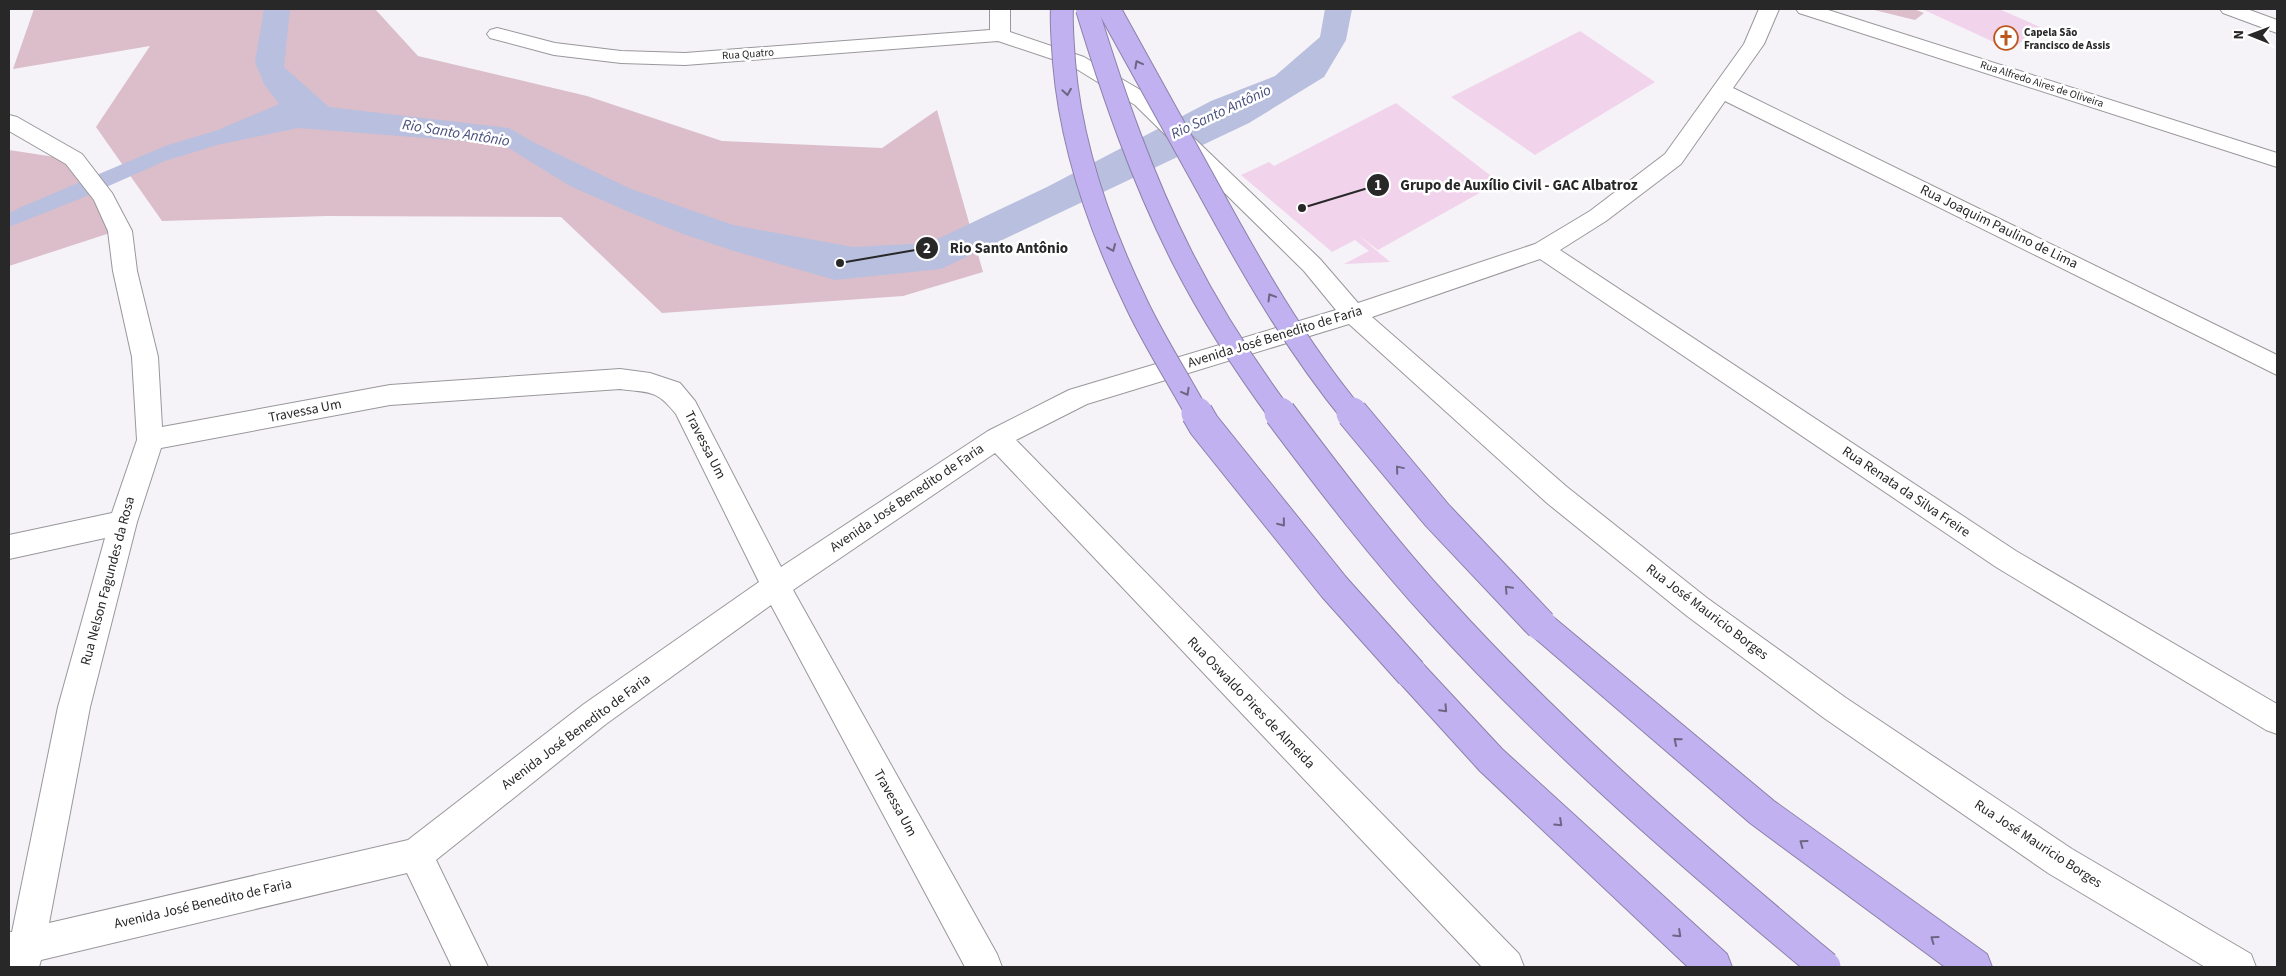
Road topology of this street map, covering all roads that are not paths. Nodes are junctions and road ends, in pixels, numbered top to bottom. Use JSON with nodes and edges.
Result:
{"nodes":[{"id":1,"x":1000,"y":9,"type":"edge"},
{"id":2,"x":1062,"y":9,"type":"edge"},
{"id":3,"x":1087,"y":9,"type":"edge"},
{"id":4,"x":1109,"y":9,"type":"edge"},
{"id":5,"x":1769,"y":9,"type":"edge"},
{"id":6,"x":1806,"y":9,"type":"edge"},
{"id":7,"x":2230,"y":9,"type":"edge"},
{"id":8,"x":2277,"y":27,"type":"edge"},
{"id":9,"x":497,"y":34,"type":"dead end"},
{"id":10,"x":1000,"y":35,"type":"junction"},
{"id":11,"x":1720,"y":90,"type":"junction"},
{"id":12,"x":9,"y":122,"type":"edge"},
{"id":13,"x":2277,"y":160,"type":"edge"},
{"id":14,"x":1543,"y":250,"type":"junction"},
{"id":15,"x":1353,"y":314,"type":"junction"},
{"id":16,"x":2277,"y":366,"type":"edge"},
{"id":17,"x":997,"y":438,"type":"junction"},
{"id":18,"x":150,"y":440,"type":"junction"},
{"id":19,"x":123,"y":522,"type":"junction"},
{"id":20,"x":9,"y":547,"type":"edge"},
{"id":21,"x":776,"y":586,"type":"junction"},
{"id":22,"x":2277,"y":720,"type":"edge"},
{"id":23,"x":416,"y":855,"type":"junction"},
{"id":24,"x":19,"y":954,"type":"edge"},
{"id":25,"x":470,"y":967,"type":"edge"},
{"id":26,"x":984,"y":967,"type":"edge"},
{"id":27,"x":1506,"y":967,"type":"edge"},
{"id":28,"x":1714,"y":967,"type":"edge"},
{"id":29,"x":1825,"y":967,"type":"edge"},
{"id":30,"x":1974,"y":967,"type":"edge"},
{"id":31,"x":2238,"y":967,"type":"edge"}],
"edges":[{"from":1,"to":10,"type":"street"},
{"from":2,"to":28,"type":"highway","one_way":true,"bridge":true},
{"from":3,"to":29,"type":"highway","bridge":true},
{"from":30,"to":4,"type":"highway","one_way":true,"bridge":true},
{"from":5,"to":11,"type":"street","name":"Avenida José Benedito de Faria"},
{"from":6,"to":13,"type":"street","name":"Rua Alfredo Aires de Oliveira"},
{"from":7,"to":8,"type":"street"},
{"from":9,"to":10,"type":"street","name":"Rua Quatro"},
{"from":10,"to":15,"type":"street","name":"Rua José Mauricio Borges","bridge":true},
{"from":11,"to":14,"type":"street","name":"Avenida José Benedito de Faria"},
{"from":11,"to":16,"type":"street","name":"Rua Joaquim Paulino de Lima"},
{"from":12,"to":18,"type":"street","name":"Rua Nelson Fagundes da Rosa"},
{"from":14,"to":15,"type":"street","name":"Avenida José Benedito de Faria"},
{"from":14,"to":22,"type":"street","name":"Rua Renata da Silva Freire"},
{"from":15,"to":17,"type":"street","name":"Avenida José Benedito de Faria"},
{"from":15,"to":31,"type":"street","name":"Rua José Mauricio Borges"},
{"from":17,"to":21,"type":"street","name":"Avenida José Benedito de Faria"},
{"from":17,"to":27,"type":"street","name":"Rua Oswaldo Pires de Almeida"},
{"from":18,"to":19,"type":"street","name":"Rua Nelson Fagundes da Rosa"},
{"from":18,"to":21,"type":"street","name":"Travessa Um"},
{"from":19,"to":20,"type":"street"},
{"from":19,"to":24,"type":"street","name":"Rua Nelson Fagundes da Rosa"},
{"from":21,"to":23,"type":"street","name":"Avenida José Benedito de Faria"},
{"from":21,"to":26,"type":"street","name":"Travessa Um"},
{"from":23,"to":24,"type":"street","name":"Avenida José Benedito de Faria"},
{"from":23,"to":25,"type":"street"}]}
